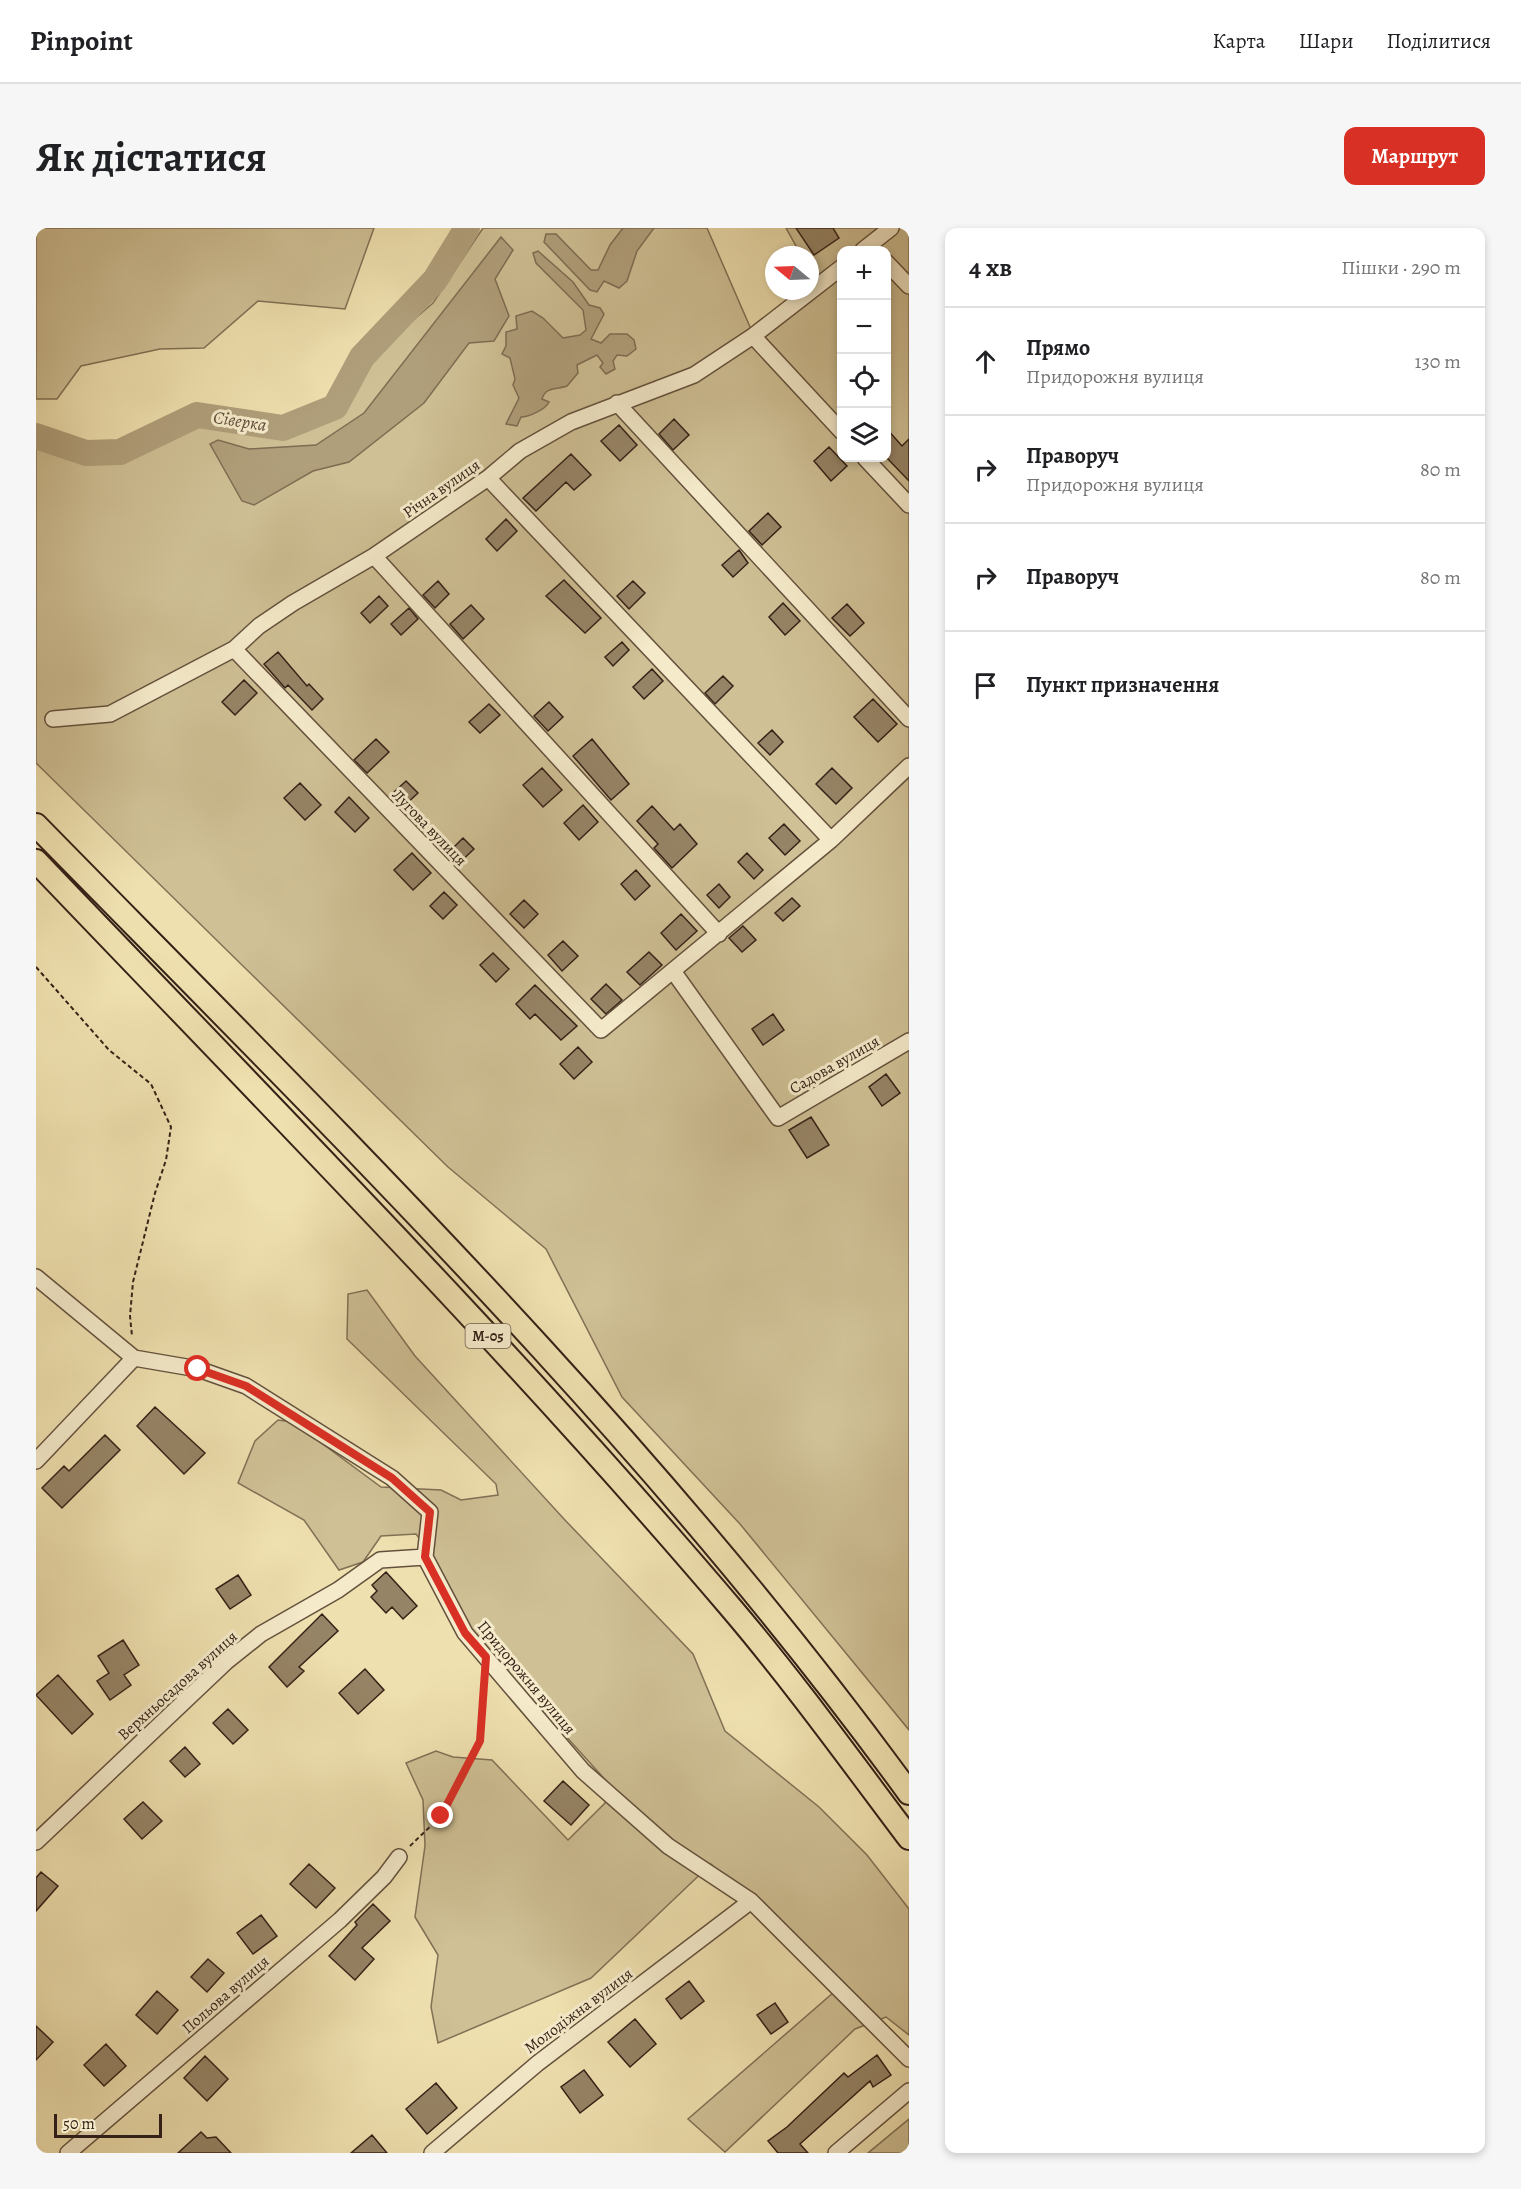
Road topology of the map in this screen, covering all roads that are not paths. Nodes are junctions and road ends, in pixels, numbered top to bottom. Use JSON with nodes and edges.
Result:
{"nodes":[{"id":1,"x":891,"y":228,"type":"edge"},
{"id":2,"x":872,"y":246,"type":"edge"},
{"id":3,"x":891,"y":267,"type":"edge"},
{"id":4,"x":837,"y":271,"type":"edge"},
{"id":5,"x":909,"y":286,"type":"edge"},
{"id":6,"x":753,"y":336,"type":"junction"},
{"id":7,"x":617,"y":403,"type":"junction"},
{"id":8,"x":837,"y":427,"type":"edge"},
{"id":9,"x":869,"y":462,"type":"edge"},
{"id":10,"x":488,"y":478,"type":"junction"},
{"id":11,"x":909,"y":505,"type":"edge"},
{"id":12,"x":374,"y":556,"type":"junction"},
{"id":13,"x":234,"y":649,"type":"junction"},
{"id":14,"x":53,"y":719,"type":"dead end"},
{"id":15,"x":909,"y":719,"type":"edge"},
{"id":16,"x":909,"y":766,"type":"edge"},
{"id":17,"x":36,"y":825,"type":"edge"},
{"id":18,"x":831,"y":840,"type":"junction"},
{"id":19,"x":36,"y":861,"type":"edge"},
{"id":20,"x":719,"y":934,"type":"junction"},
{"id":21,"x":673,"y":971,"type":"junction"},
{"id":22,"x":909,"y":1041,"type":"edge"},
{"id":23,"x":36,"y":1277,"type":"edge"},
{"id":24,"x":134,"y":1358,"type":"junction"},
{"id":25,"x":36,"y":1461,"type":"edge"},
{"id":26,"x":425,"y":1557,"type":"junction"},
{"id":27,"x":909,"y":1793,"type":"edge"},
{"id":28,"x":909,"y":1838,"type":"edge"},
{"id":29,"x":36,"y":1842,"type":"edge"},
{"id":30,"x":399,"y":1857,"type":"road end"},
{"id":31,"x":751,"y":1901,"type":"junction"},
{"id":32,"x":909,"y":2059,"type":"edge"},
{"id":33,"x":909,"y":2091,"type":"edge"},
{"id":34,"x":72,"y":2152,"type":"edge"},
{"id":35,"x":432,"y":2153,"type":"edge"},
{"id":36,"x":836,"y":2153,"type":"edge"}],
"edges":[{"from":1,"to":2,"type":"street"},
{"from":3,"to":5,"type":"street"},
{"from":4,"to":6,"type":"street","name":"Річна вулиця"},
{"from":6,"to":7,"type":"street","name":"Річна вулиця"},
{"from":6,"to":8,"type":"street"},
{"from":7,"to":10,"type":"street","name":"Річна вулиця"},
{"from":7,"to":15,"type":"street"},
{"from":9,"to":11,"type":"street"},
{"from":10,"to":12,"type":"street","name":"Річна вулиця"},
{"from":10,"to":18,"type":"street"},
{"from":12,"to":13,"type":"street","name":"Річна вулиця"},
{"from":12,"to":20,"type":"street"},
{"from":13,"to":14,"type":"street","name":"Річна вулиця"},
{"from":13,"to":21,"type":"street","name":"Лугова вулиця"},
{"from":16,"to":18,"type":"street"},
{"from":17,"to":27,"type":"highway","number":"М-05"},
{"from":18,"to":20,"type":"street"},
{"from":19,"to":28,"type":"highway","number":"М-05"},
{"from":20,"to":21,"type":"street"},
{"from":21,"to":22,"type":"street","name":"Садова вулиця"},
{"from":23,"to":24,"type":"street"},
{"from":24,"to":25,"type":"street"},
{"from":24,"to":26,"type":"street"},
{"from":26,"to":29,"type":"street","name":"Верхньосадова вулиця"},
{"from":26,"to":31,"type":"street","name":"Придорожня вулиця"},
{"from":30,"to":34,"type":"street","name":"Польова вулиця"},
{"from":31,"to":32,"type":"street","name":"Придорожня вулиця"},
{"from":31,"to":35,"type":"street","name":"Молодіжна вулиця"},
{"from":33,"to":36,"type":"street"}]}
